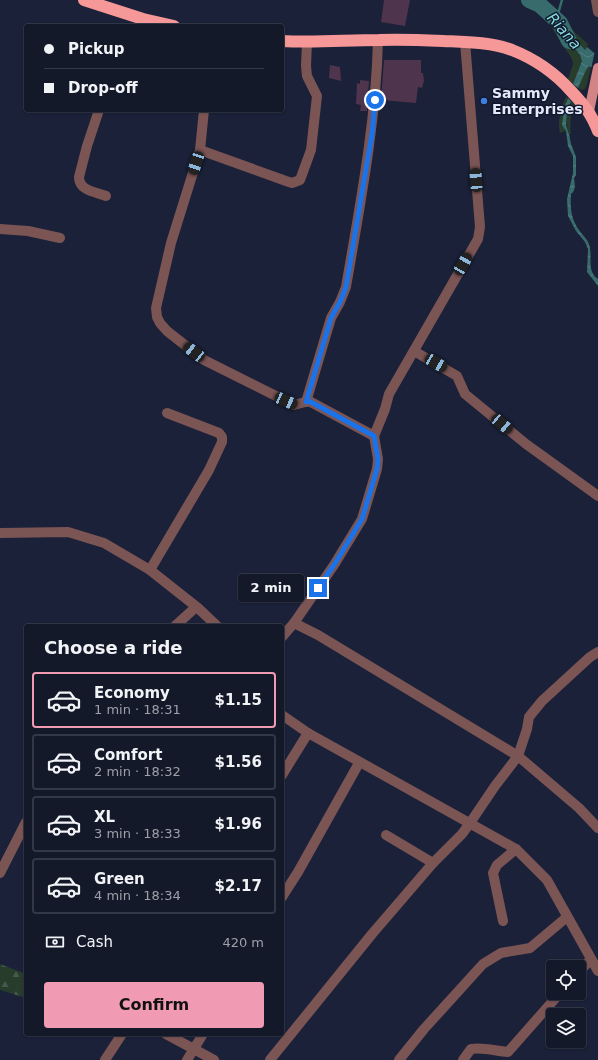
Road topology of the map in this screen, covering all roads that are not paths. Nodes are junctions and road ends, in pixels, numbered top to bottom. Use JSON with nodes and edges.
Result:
{"nodes":[{"id":1,"x":84,"y":0,"type":"edge"},
{"id":2,"x":596,"y":0,"type":"edge"},
{"id":3,"x":598,"y":12,"type":"edge"},
{"id":4,"x":142,"y":23,"type":"edge"},
{"id":5,"x":153,"y":24,"type":"edge"},
{"id":6,"x":284,"y":41,"type":"edge"},
{"id":7,"x":307,"y":42,"type":"junction"},
{"id":8,"x":465,"y":42,"type":"junction"},
{"id":9,"x":378,"y":47,"type":"junction"},
{"id":10,"x":597,"y":72,"type":"edge"},
{"id":11,"x":589,"y":111,"type":"junction"},
{"id":12,"x":97,"y":112,"type":"edge"},
{"id":13,"x":204,"y":112,"type":"edge"},
{"id":14,"x":598,"y":131,"type":"edge"},
{"id":15,"x":200,"y":150,"type":"junction"},
{"id":16,"x":106,"y":196,"type":"dead end"},
{"id":17,"x":0,"y":229,"type":"edge"},
{"id":18,"x":60,"y":238,"type":"dead end"},
{"id":19,"x":414,"y":351,"type":"junction"},
{"id":20,"x":306,"y":402,"type":"junction"},
{"id":21,"x":167,"y":413,"type":"dead end"},
{"id":22,"x":374,"y":436,"type":"junction"},
{"id":23,"x":598,"y":496,"type":"edge"},
{"id":24,"x":0,"y":533,"type":"edge"},
{"id":25,"x":150,"y":570,"type":"junction"},
{"id":26,"x":196,"y":607,"type":"junction"},
{"id":27,"x":294,"y":622,"type":"junction"},
{"id":28,"x":177,"y":624,"type":"edge"},
{"id":29,"x":215,"y":624,"type":"edge"},
{"id":30,"x":284,"y":634,"type":"edge"},
{"id":31,"x":598,"y":652,"type":"edge"},
{"id":32,"x":284,"y":716,"type":"edge"},
{"id":33,"x":308,"y":734,"type":"junction"},
{"id":34,"x":518,"y":756,"type":"junction"},
{"id":35,"x":359,"y":763,"type":"junction"},
{"id":36,"x":284,"y":772,"type":"edge"},
{"id":37,"x":470,"y":823,"type":"junction"},
{"id":38,"x":24,"y":826,"type":"edge"},
{"id":39,"x":598,"y":828,"type":"edge"},
{"id":40,"x":386,"y":836,"type":"dead end"},
{"id":41,"x":516,"y":848,"type":"junction"},
{"id":42,"x":433,"y":863,"type":"junction"},
{"id":43,"x":0,"y":874,"type":"edge"},
{"id":44,"x":284,"y":894,"type":"edge"},
{"id":45,"x":567,"y":917,"type":"junction"},
{"id":46,"x":503,"y":921,"type":"dead end"},
{"id":47,"x":591,"y":958,"type":"junction"},
{"id":48,"x":586,"y":964,"type":"edge"},
{"id":49,"x":598,"y":971,"type":"edge"},
{"id":50,"x":554,"y":1000,"type":"edge"},
{"id":51,"x":121,"y":1036,"type":"edge"},
{"id":52,"x":170,"y":1036,"type":"edge"},
{"id":53,"x":203,"y":1036,"type":"edge"},
{"id":54,"x":194,"y":1050,"type":"junction"},
{"id":55,"x":105,"y":1060,"type":"edge"},
{"id":56,"x":187,"y":1060,"type":"edge"},
{"id":57,"x":214,"y":1060,"type":"edge"},
{"id":58,"x":270,"y":1060,"type":"edge"},
{"id":59,"x":399,"y":1060,"type":"edge"},
{"id":60,"x":463,"y":1060,"type":"edge"}],
"edges":[{"from":1,"to":4,"type":"highway"},
{"from":2,"to":3,"type":"street"},
{"from":4,"to":5,"type":"highway"},
{"from":6,"to":7,"type":"highway"},
{"from":7,"to":9,"type":"highway"},
{"from":7,"to":15,"type":"street"},
{"from":8,"to":9,"type":"highway"},
{"from":8,"to":11,"type":"highway"},
{"from":8,"to":19,"type":"street"},
{"from":9,"to":20,"type":"street"},
{"from":10,"to":11,"type":"main road"},
{"from":11,"to":14,"type":"highway"},
{"from":12,"to":16,"type":"street"},
{"from":13,"to":15,"type":"street"},
{"from":15,"to":20,"type":"street"},
{"from":17,"to":18,"type":"street"},
{"from":19,"to":22,"type":"street"},
{"from":19,"to":23,"type":"street"},
{"from":20,"to":22,"type":"street"},
{"from":21,"to":25,"type":"street"},
{"from":22,"to":27,"type":"street"},
{"from":24,"to":25,"type":"street"},
{"from":25,"to":26,"type":"street"},
{"from":26,"to":28,"type":"street"},
{"from":26,"to":29,"type":"street"},
{"from":27,"to":30,"type":"street"},
{"from":27,"to":34,"type":"street"},
{"from":31,"to":34,"type":"street"},
{"from":32,"to":33,"type":"street"},
{"from":33,"to":35,"type":"street"},
{"from":33,"to":36,"type":"street"},
{"from":34,"to":37,"type":"street"},
{"from":34,"to":39,"type":"street"},
{"from":35,"to":37,"type":"street"},
{"from":35,"to":44,"type":"street"},
{"from":37,"to":41,"type":"street"},
{"from":37,"to":42,"type":"street"},
{"from":38,"to":43,"type":"street"},
{"from":40,"to":42,"type":"street"},
{"from":41,"to":45,"type":"street"},
{"from":41,"to":46,"type":"street"},
{"from":42,"to":58,"type":"street"},
{"from":45,"to":47,"type":"street"},
{"from":45,"to":59,"type":"street"},
{"from":47,"to":48,"type":"street"},
{"from":47,"to":49,"type":"street"},
{"from":50,"to":60,"type":"street"},
{"from":51,"to":55,"type":"street"},
{"from":52,"to":54,"type":"street"},
{"from":53,"to":54,"type":"street"},
{"from":54,"to":56,"type":"street"},
{"from":54,"to":57,"type":"street"}]}
